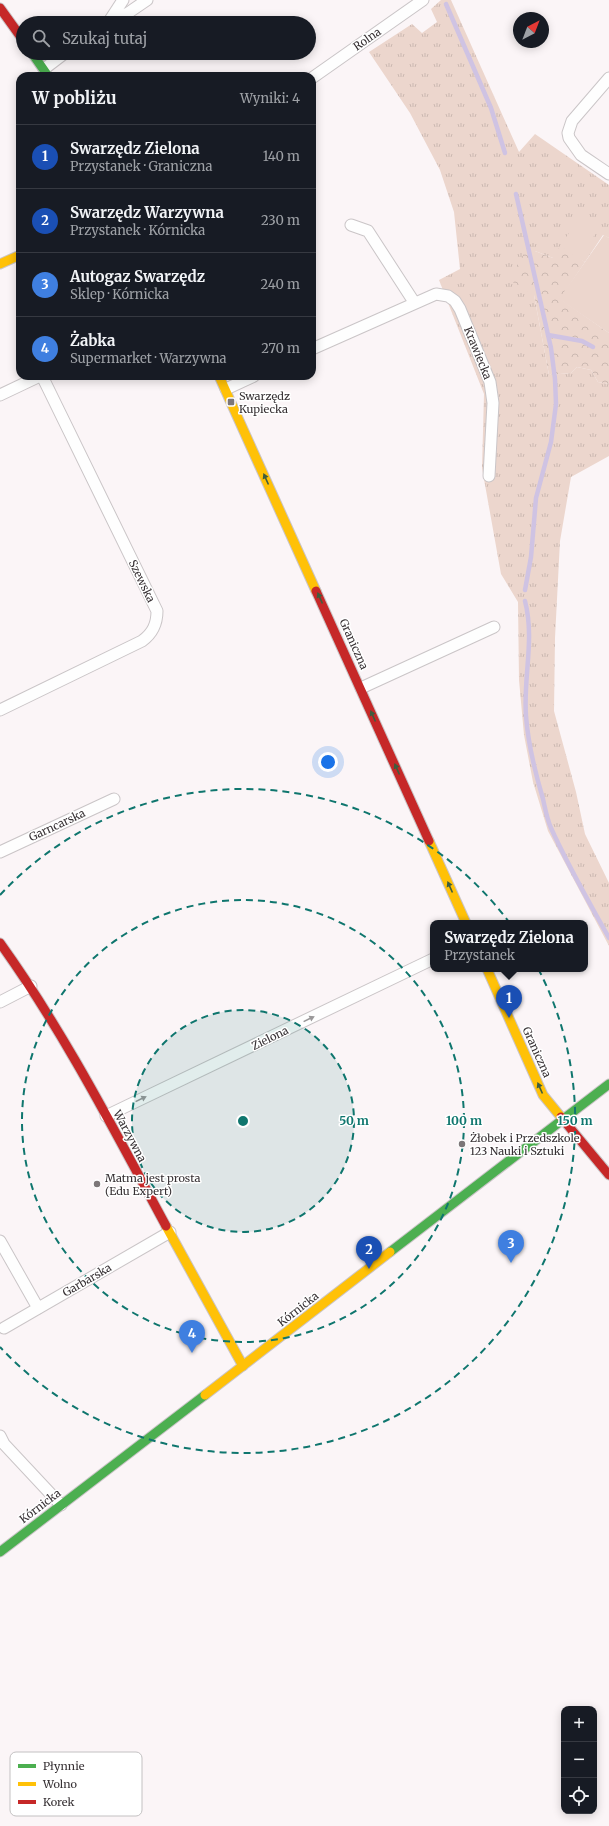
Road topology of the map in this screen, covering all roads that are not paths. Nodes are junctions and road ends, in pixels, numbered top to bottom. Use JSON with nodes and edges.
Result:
{"nodes":[{"id":1,"x":122,"y":0,"type":"edge"},
{"id":2,"x":148,"y":0,"type":"edge"},
{"id":3,"x":416,"y":2,"type":"edge"},
{"id":4,"x":0,"y":8,"type":"edge"},
{"id":5,"x":111,"y":16,"type":"edge"},
{"id":6,"x":120,"y":16,"type":"edge"},
{"id":7,"x":16,"y":30,"type":"edge"},
{"id":8,"x":37,"y":60,"type":"edge"},
{"id":9,"x":58,"y":60,"type":"edge"},
{"id":10,"x":45,"y":72,"type":"edge"},
{"id":11,"x":47,"y":72,"type":"edge"},
{"id":12,"x":316,"y":75,"type":"edge"},
{"id":13,"x":609,"y":78,"type":"edge"},
{"id":14,"x":609,"y":174,"type":"edge"},
{"id":15,"x":351,"y":225,"type":"dead end"},
{"id":16,"x":16,"y":257,"type":"edge"},
{"id":17,"x":0,"y":264,"type":"edge"},
{"id":18,"x":414,"y":302,"type":"junction"},
{"id":19,"x":316,"y":347,"type":"edge"},
{"id":20,"x":32,"y":380,"type":"edge"},
{"id":21,"x":43,"y":380,"type":"edge"},
{"id":22,"x":221,"y":380,"type":"edge"},
{"id":23,"x":245,"y":380,"type":"edge"},
{"id":24,"x":226,"y":389,"type":"junction"},
{"id":25,"x":0,"y":395,"type":"edge"},
{"id":26,"x":489,"y":476,"type":"dead end"},
{"id":27,"x":494,"y":627,"type":"dead end"},
{"id":28,"x":361,"y":688,"type":"junction"},
{"id":29,"x":0,"y":710,"type":"edge"},
{"id":30,"x":114,"y":799,"type":"dead end"},
{"id":31,"x":0,"y":852,"type":"edge"},
{"id":32,"x":465,"y":920,"type":"edge"},
{"id":33,"x":0,"y":943,"type":"edge"},
{"id":34,"x":430,"y":960,"type":"edge"},
{"id":35,"x":488,"y":972,"type":"edge"},
{"id":36,"x":31,"y":986,"type":"junction"},
{"id":37,"x":0,"y":1002,"type":"edge"},
{"id":38,"x":609,"y":1084,"type":"edge"},
{"id":39,"x":106,"y":1116,"type":"junction"},
{"id":40,"x":563,"y":1119,"type":"junction"},
{"id":41,"x":609,"y":1176,"type":"edge"},
{"id":42,"x":170,"y":1232,"type":"junction"},
{"id":43,"x":0,"y":1241,"type":"edge"},
{"id":44,"x":38,"y":1308,"type":"junction"},
{"id":45,"x":4,"y":1328,"type":"dead end"},
{"id":46,"x":243,"y":1366,"type":"junction"},
{"id":47,"x":0,"y":1436,"type":"edge"},
{"id":48,"x":61,"y":1505,"type":"junction"},
{"id":49,"x":0,"y":1552,"type":"edge"}],
"edges":[{"from":1,"to":5,"type":"street"},
{"from":2,"to":6,"type":"street"},
{"from":3,"to":12,"type":"street","name":"Rolna"},
{"from":4,"to":7,"type":"street"},
{"from":8,"to":10,"type":"street"},
{"from":9,"to":11,"type":"street"},
{"from":13,"to":14,"type":"street"},
{"from":15,"to":18,"type":"street"},
{"from":16,"to":17,"type":"street"},
{"from":18,"to":19,"type":"street","name":"Krawiecka"},
{"from":18,"to":26,"type":"street","name":"Krawiecka"},
{"from":20,"to":25,"type":"street"},
{"from":21,"to":29,"type":"street","name":"Szewska"},
{"from":22,"to":24,"type":"street","name":"Graniczna"},
{"from":23,"to":24,"type":"street"},
{"from":28,"to":24,"type":"street","name":"Graniczna","one_way":true},
{"from":27,"to":28,"type":"street"},
{"from":32,"to":28,"type":"street","name":"Graniczna","one_way":true},
{"from":30,"to":31,"type":"street","name":"Garncarska"},
{"from":33,"to":36,"type":"street","name":"Warzywna"},
{"from":39,"to":34,"type":"street","name":"Zielona","one_way":true},
{"from":40,"to":35,"type":"street","name":"Graniczna","one_way":true},
{"from":36,"to":37,"type":"street"},
{"from":36,"to":39,"type":"street","name":"Warzywna"},
{"from":38,"to":40,"type":"street","name":"Kórnicka"},
{"from":39,"to":42,"type":"street","name":"Warzywna"},
{"from":40,"to":41,"type":"street","name":"Graniczna"},
{"from":40,"to":46,"type":"street","name":"Kórnicka"},
{"from":42,"to":44,"type":"street","name":"Garbarska"},
{"from":42,"to":46,"type":"street","name":"Warzywna"},
{"from":43,"to":44,"type":"street"},
{"from":44,"to":45,"type":"street","name":"Garbarska"},
{"from":46,"to":48,"type":"street","name":"Kórnicka"},
{"from":47,"to":48,"type":"street"},
{"from":48,"to":49,"type":"street","name":"Kórnicka"}]}
